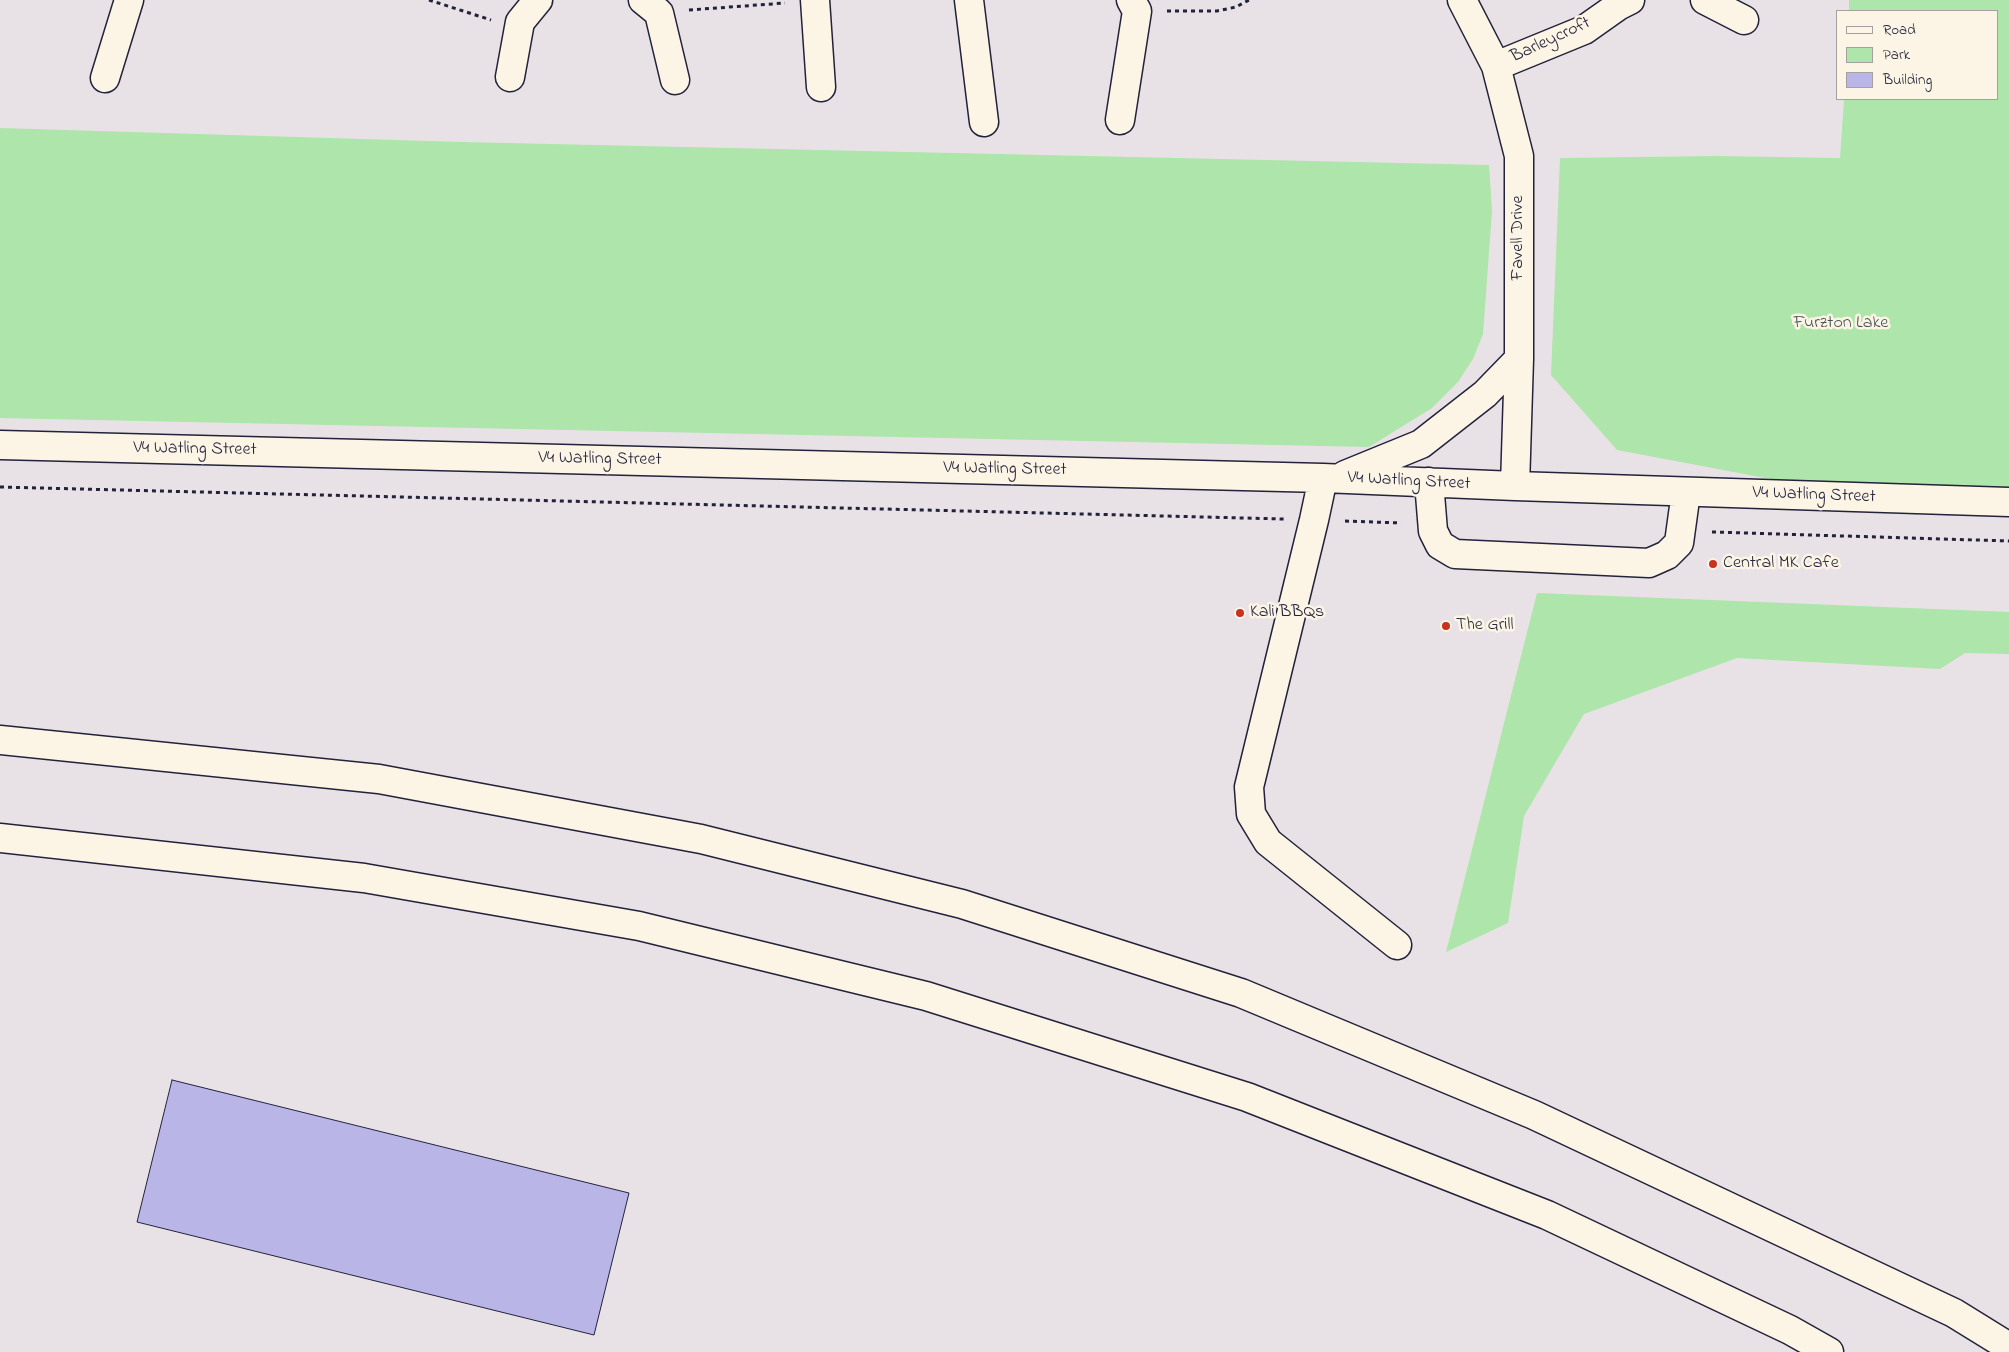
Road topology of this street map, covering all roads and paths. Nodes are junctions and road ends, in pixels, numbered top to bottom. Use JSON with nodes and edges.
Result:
{"nodes":[{"id":1,"x":130,"y":0,"type":"edge"},
{"id":2,"x":429,"y":0,"type":"edge"},
{"id":3,"x":538,"y":0,"type":"edge"},
{"id":4,"x":815,"y":0,"type":"edge"},
{"id":5,"x":969,"y":0,"type":"edge"},
{"id":6,"x":1249,"y":0,"type":"edge"},
{"id":7,"x":1462,"y":0,"type":"edge"},
{"id":8,"x":1630,"y":0,"type":"edge"},
{"id":9,"x":1705,"y":0,"type":"edge"},
{"id":10,"x":1134,"y":5,"type":"edge"},
{"id":11,"x":651,"y":6,"type":"edge"},
{"id":12,"x":1744,"y":20,"type":"dead end"},
{"id":13,"x":520,"y":22,"type":"junction"},
{"id":14,"x":1496,"y":66,"type":"junction"},
{"id":15,"x":510,"y":77,"type":"dead end"},
{"id":16,"x":105,"y":78,"type":"dead end"},
{"id":17,"x":676,"y":80,"type":"dead end"},
{"id":18,"x":821,"y":88,"type":"dead end"},
{"id":19,"x":1120,"y":120,"type":"dead end"},
{"id":20,"x":984,"y":122,"type":"dead end"},
{"id":21,"x":1519,"y":359,"type":"junction"},
{"id":22,"x":0,"y":445,"type":"edge"},
{"id":23,"x":1330,"y":478,"type":"junction"},
{"id":24,"x":1429,"y":482,"type":"junction"},
{"id":25,"x":1515,"y":486,"type":"junction"},
{"id":26,"x":0,"y":488,"type":"edge"},
{"id":27,"x":1686,"y":492,"type":"junction"},
{"id":28,"x":2009,"y":502,"type":"edge"},
{"id":29,"x":1314,"y":520,"type":"junction"},
{"id":30,"x":1433,"y":524,"type":"junction"},
{"id":31,"x":1680,"y":531,"type":"junction"},
{"id":32,"x":2009,"y":541,"type":"edge"},
{"id":33,"x":0,"y":740,"type":"edge"},
{"id":34,"x":0,"y":838,"type":"edge"},
{"id":35,"x":1397,"y":945,"type":"dead end"},
{"id":36,"x":2009,"y":1347,"type":"edge"},
{"id":37,"x":1830,"y":1352,"type":"edge"}],
"edges":[{"from":1,"to":16,"type":"main road"},
{"from":2,"to":13,"type":"path"},
{"from":3,"to":13,"type":"main road"},
{"from":4,"to":11,"type":"path"},
{"from":4,"to":18,"type":"main road"},
{"from":5,"to":20,"type":"main road"},
{"from":6,"to":10,"type":"path"},
{"from":7,"to":14,"type":"main road","name":"Favell Drive"},
{"from":8,"to":14,"type":"main road","name":"Barleycroft"},
{"from":9,"to":12,"type":"main road"},
{"from":10,"to":19,"type":"main road"},
{"from":11,"to":17,"type":"main road"},
{"from":13,"to":15,"type":"main road"},
{"from":14,"to":21,"type":"main road","name":"Favell Drive"},
{"from":21,"to":23,"type":"main road"},
{"from":21,"to":25,"type":"main road","name":"Favell Drive"},
{"from":22,"to":23,"type":"main road","name":"V4 Watling Street"},
{"from":23,"to":24,"type":"main road","name":"V4 Watling Street"},
{"from":23,"to":29,"type":"main road"},
{"from":24,"to":25,"type":"main road","name":"V4 Watling Street"},
{"from":24,"to":30,"type":"main road"},
{"from":25,"to":27,"type":"main road","name":"V4 Watling Street"},
{"from":26,"to":29,"type":"path"},
{"from":27,"to":28,"type":"main road","name":"V4 Watling Street"},
{"from":27,"to":31,"type":"main road"},
{"from":29,"to":30,"type":"path"},
{"from":29,"to":35,"type":"main road"},
{"from":30,"to":31,"type":"main road"},
{"from":31,"to":32,"type":"path"},
{"from":33,"to":36,"type":"main road"},
{"from":34,"to":37,"type":"main road"}]}
